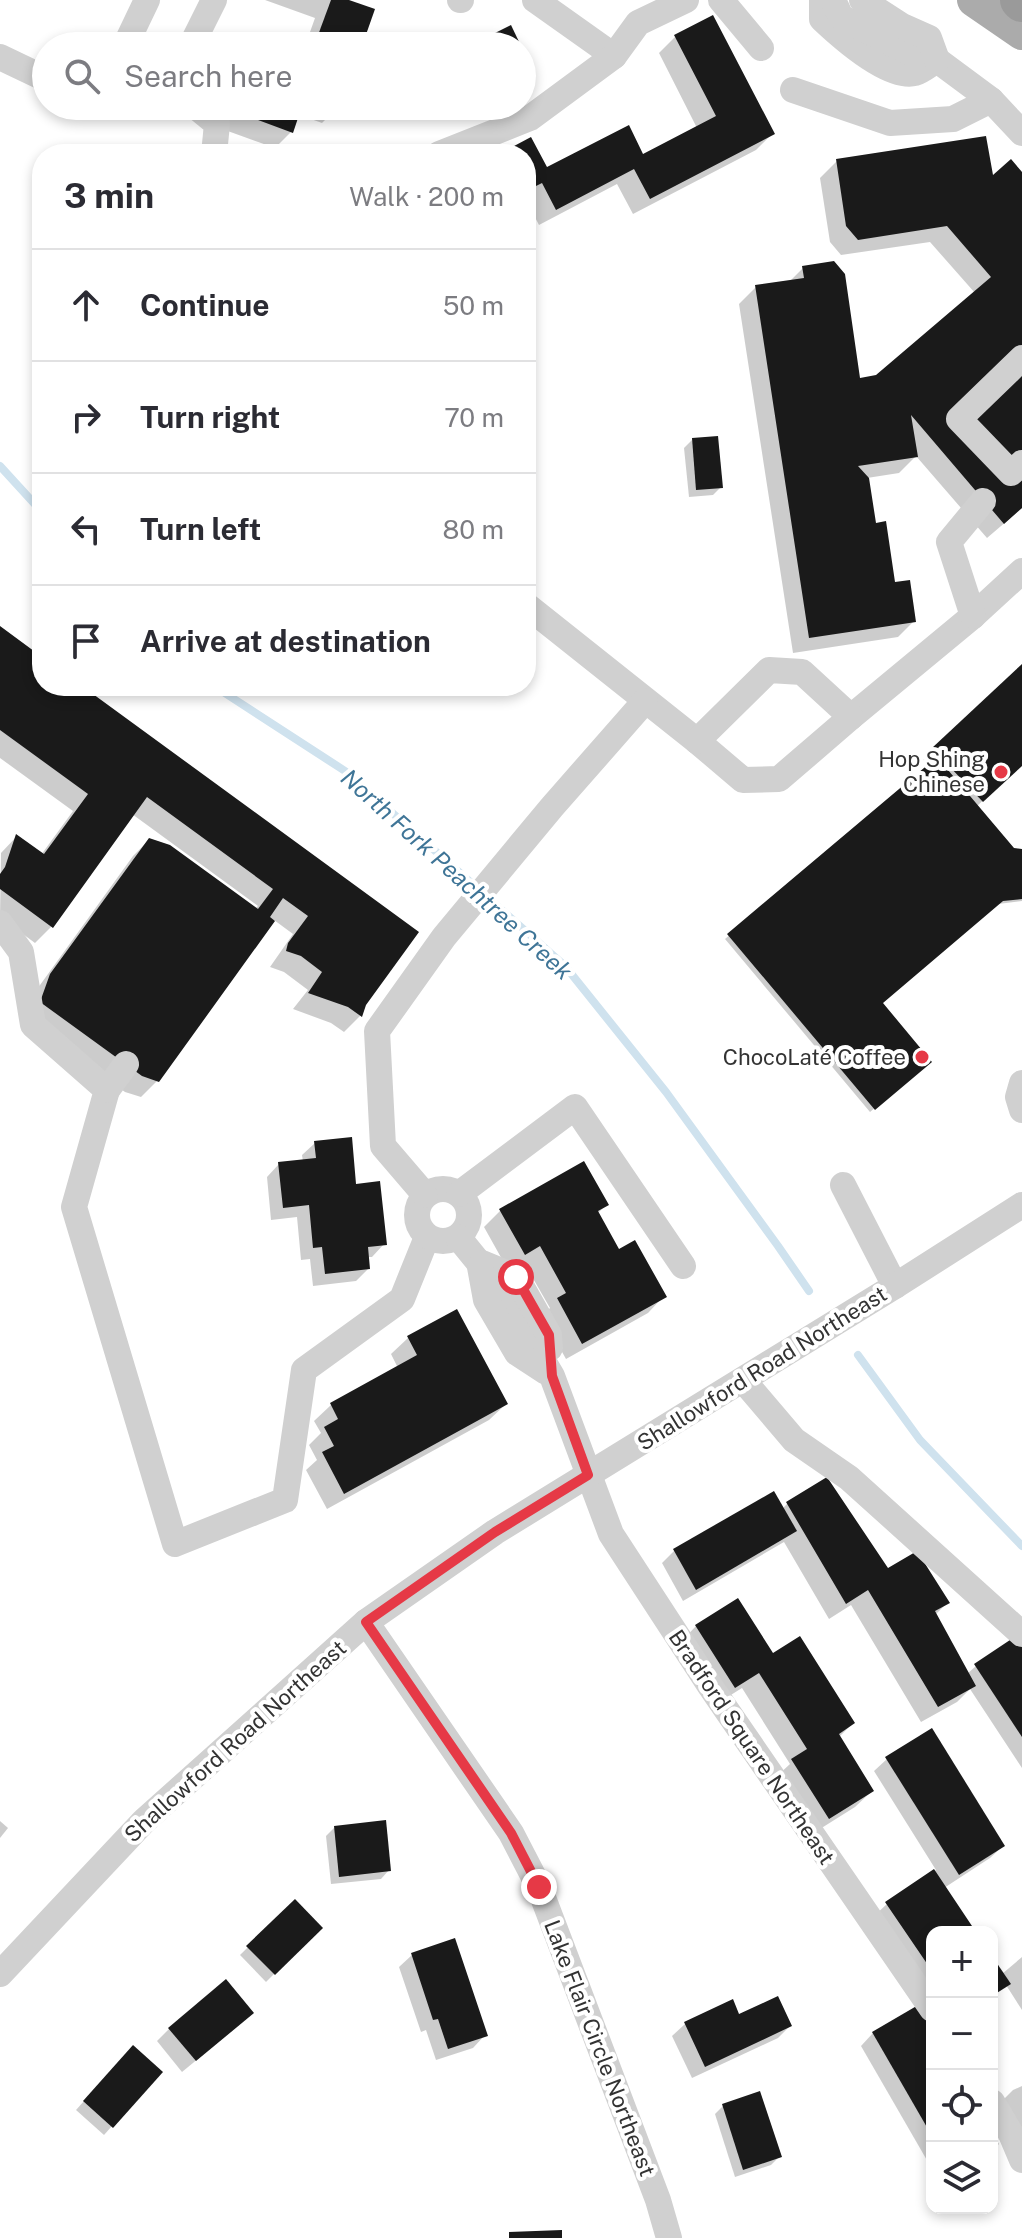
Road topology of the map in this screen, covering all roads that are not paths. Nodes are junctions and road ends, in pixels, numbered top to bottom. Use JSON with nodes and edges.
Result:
{"nodes":[{"id":1,"x":147,"y":0,"type":"edge"},
{"id":2,"x":214,"y":0,"type":"edge"},
{"id":3,"x":535,"y":0,"type":"edge"},
{"id":4,"x":686,"y":0,"type":"edge"},
{"id":5,"x":721,"y":0,"type":"edge"},
{"id":6,"x":822,"y":0,"type":"edge"},
{"id":7,"x":833,"y":0,"type":"edge"},
{"id":8,"x":862,"y":0,"type":"edge"},
{"id":9,"x":974,"y":0,"type":"edge"},
{"id":10,"x":132,"y":32,"type":"edge"},
{"id":11,"x":198,"y":32,"type":"edge"},
{"id":12,"x":1022,"y":33,"type":"edge"},
{"id":13,"x":882,"y":40,"type":"junction"},
{"id":14,"x":761,"y":48,"type":"dead end"},
{"id":15,"x":614,"y":56,"type":"junction"},
{"id":16,"x":0,"y":57,"type":"edge"},
{"id":17,"x":32,"y":72,"type":"edge"},
{"id":18,"x":793,"y":90,"type":"dead end"},
{"id":19,"x":991,"y":100,"type":"junction"},
{"id":20,"x":536,"y":114,"type":"edge"},
{"id":21,"x":212,"y":120,"type":"edge"},
{"id":22,"x":525,"y":120,"type":"edge"},
{"id":23,"x":1022,"y":133,"type":"edge"},
{"id":24,"x":215,"y":144,"type":"edge"},
{"id":25,"x":464,"y":144,"type":"edge"},
{"id":26,"x":1022,"y":358,"type":"edge"},
{"id":27,"x":1022,"y":463,"type":"edge"},
{"id":28,"x":983,"y":501,"type":"dead end"},
{"id":29,"x":1022,"y":571,"type":"edge"},
{"id":30,"x":536,"y":613,"type":"edge"},
{"id":31,"x":973,"y":616,"type":"junction"},
{"id":32,"x":645,"y":701,"type":"junction"},
{"id":33,"x":851,"y":717,"type":"junction"},
{"id":34,"x":697,"y":741,"type":"junction"},
{"id":35,"x":0,"y":923,"type":"edge"},
{"id":36,"x":126,"y":1064,"type":"dead end"},
{"id":37,"x":1022,"y":1083,"type":"edge"},
{"id":38,"x":107,"y":1090,"type":"junction"},
{"id":39,"x":1022,"y":1110,"type":"edge"},
{"id":40,"x":843,"y":1185,"type":"dead end"},
{"id":41,"x":459,"y":1194,"type":"junction"},
{"id":42,"x":425,"y":1195,"type":"junction"},
{"id":43,"x":1022,"y":1205,"type":"edge"},
{"id":44,"x":427,"y":1237,"type":"junction"},
{"id":45,"x":458,"y":1237,"type":"junction"},
{"id":46,"x":683,"y":1266,"type":"dead end"},
{"id":47,"x":895,"y":1286,"type":"junction"},
{"id":48,"x":743,"y":1380,"type":"junction"},
{"id":49,"x":588,"y":1475,"type":"junction"},
{"id":50,"x":366,"y":1622,"type":"junction"},
{"id":51,"x":1022,"y":1634,"type":"edge"},
{"id":52,"x":0,"y":1974,"type":"edge"},
{"id":53,"x":926,"y":2000,"type":"edge"},
{"id":54,"x":998,"y":2112,"type":"edge"},
{"id":55,"x":1022,"y":2160,"type":"edge"},
{"id":56,"x":669,"y":2238,"type":"edge"}],
"edges":[{"from":1,"to":10,"type":"street"},
{"from":2,"to":11,"type":"street"},
{"from":3,"to":15,"type":"street"},
{"from":4,"to":15,"type":"street"},
{"from":5,"to":14,"type":"street"},
{"from":6,"to":13,"type":"street"},
{"from":7,"to":13,"type":"street"},
{"from":8,"to":13,"type":"street"},
{"from":9,"to":12,"type":"main road"},
{"from":13,"to":19,"type":"street"},
{"from":15,"to":20,"type":"street"},
{"from":16,"to":17,"type":"street"},
{"from":18,"to":19,"type":"street"},
{"from":19,"to":23,"type":"street"},
{"from":21,"to":24,"type":"street"},
{"from":22,"to":25,"type":"street"},
{"from":26,"to":27,"type":"street"},
{"from":28,"to":31,"type":"street"},
{"from":29,"to":31,"type":"street"},
{"from":30,"to":32,"type":"street"},
{"from":31,"to":33,"type":"street"},
{"from":32,"to":34,"type":"street"},
{"from":32,"to":42,"type":"street"},
{"from":33,"to":34,"type":"street"},
{"from":33,"to":34,"type":"street"},
{"from":35,"to":38,"type":"street"},
{"from":36,"to":38,"type":"street"},
{"from":37,"to":39,"type":"street"},
{"from":38,"to":44,"type":"street"},
{"from":40,"to":47,"type":"street"},
{"from":41,"to":42,"type":"street"},
{"from":41,"to":45,"type":"street"},
{"from":41,"to":46,"type":"street"},
{"from":42,"to":44,"type":"street"},
{"from":43,"to":47,"type":"street","name":"Shallowford Road Northeast"},
{"from":44,"to":45,"type":"street"},
{"from":45,"to":49,"type":"street","name":"Bradford Square Northeast"},
{"from":47,"to":48,"type":"street","name":"Shallowford Road Northeast"},
{"from":48,"to":49,"type":"street","name":"Shallowford Road Northeast"},
{"from":48,"to":51,"type":"street"},
{"from":49,"to":50,"type":"street","name":"Shallowford Road Northeast"},
{"from":49,"to":53,"type":"street","name":"Bradford Square Northeast"},
{"from":50,"to":52,"type":"street","name":"Shallowford Road Northeast"},
{"from":50,"to":56,"type":"street","name":"Lake Flair Circle Northeast"},
{"from":54,"to":55,"type":"street"}]}
